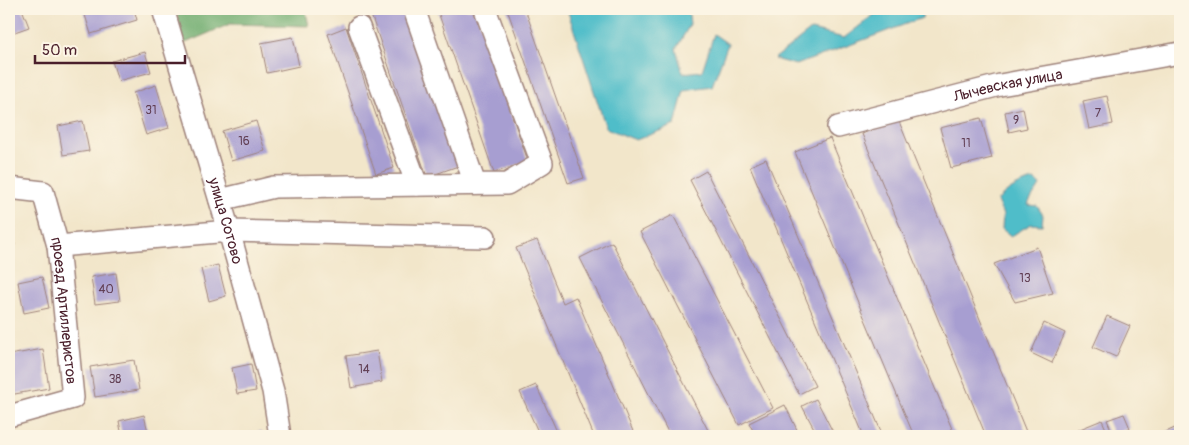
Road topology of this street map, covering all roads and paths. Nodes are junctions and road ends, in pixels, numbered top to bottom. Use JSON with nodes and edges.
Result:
{"nodes":[{"id":1,"x":163,"y":9,"type":"edge"},
{"id":2,"x":414,"y":9,"type":"edge"},
{"id":3,"x":485,"y":9,"type":"edge"},
{"id":4,"x":359,"y":27,"type":"dead end"},
{"id":5,"x":1180,"y":53,"type":"edge"},
{"id":6,"x":838,"y":127,"type":"dead end"},
{"id":7,"x":475,"y":184,"type":"junction"},
{"id":8,"x":417,"y":185,"type":"junction"},
{"id":9,"x":9,"y":188,"type":"edge"},
{"id":10,"x":220,"y":200,"type":"junction"},
{"id":11,"x":229,"y":232,"type":"junction"},
{"id":12,"x":485,"y":238,"type":"dead end"},
{"id":13,"x":58,"y":246,"type":"junction"},
{"id":14,"x":9,"y":416,"type":"edge"},
{"id":15,"x":280,"y":436,"type":"edge"}],
"edges":[{"from":1,"to":10,"type":"street","name":"улица Сотово"},
{"from":2,"to":7,"type":"street"},
{"from":3,"to":7,"type":"street"},
{"from":4,"to":8,"type":"street"},
{"from":5,"to":6,"type":"street","name":"Лычевская улица"},
{"from":7,"to":8,"type":"street"},
{"from":8,"to":10,"type":"street"},
{"from":9,"to":13,"type":"street","name":"проезд Артиллеристов"},
{"from":10,"to":11,"type":"street","name":"улица Сотово"},
{"from":11,"to":12,"type":"street"},
{"from":11,"to":13,"type":"street"},
{"from":11,"to":15,"type":"street","name":"улица Сотово"},
{"from":13,"to":14,"type":"street","name":"проезд Артиллеристов"}]}
